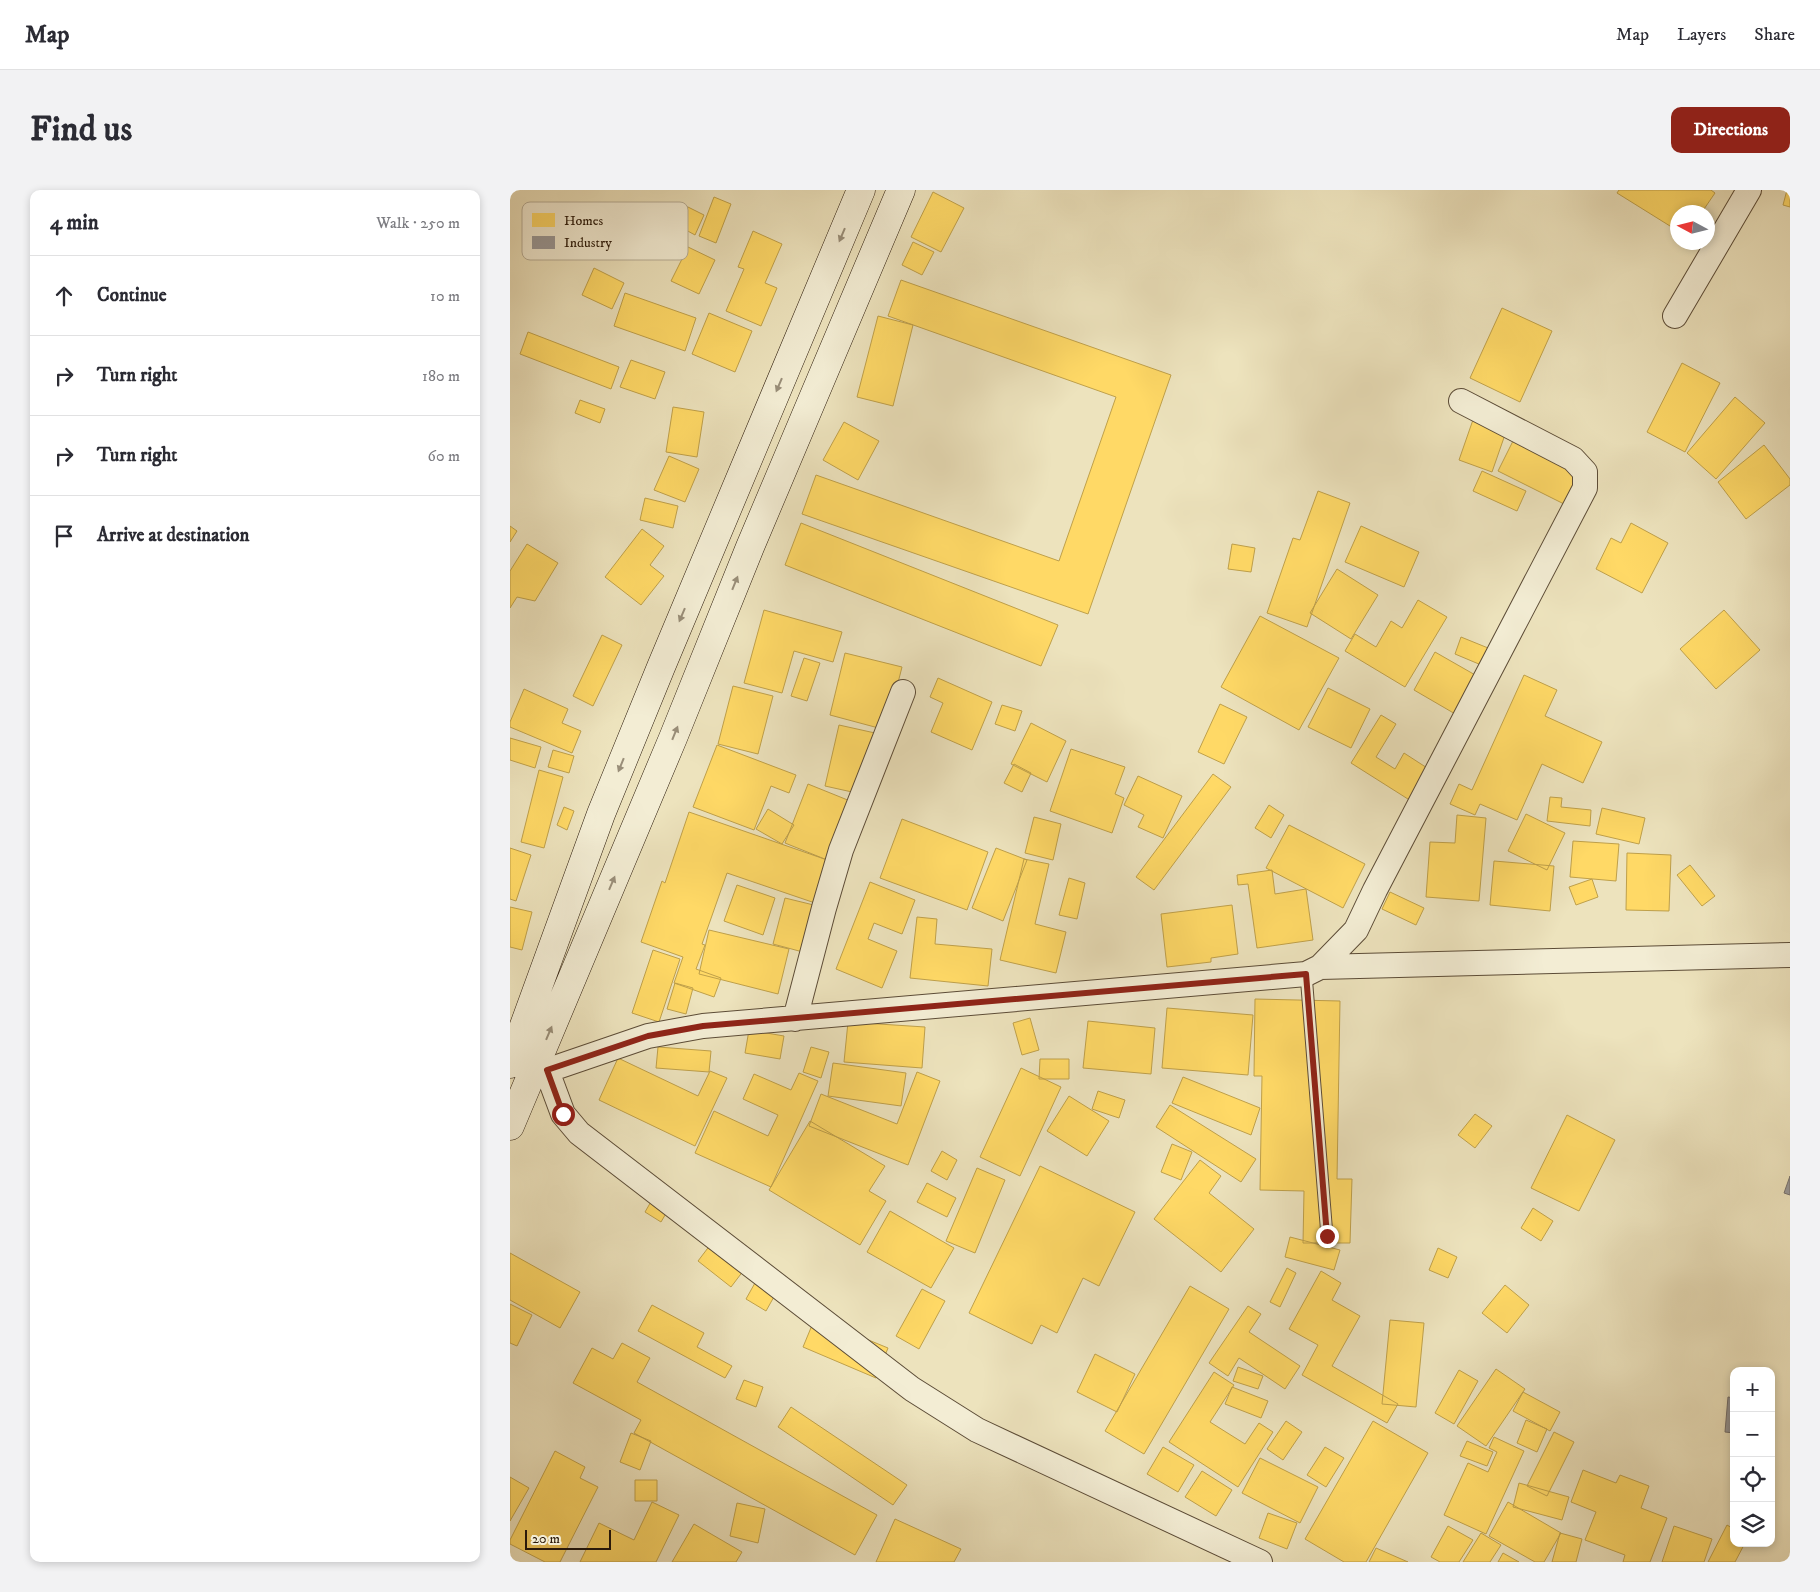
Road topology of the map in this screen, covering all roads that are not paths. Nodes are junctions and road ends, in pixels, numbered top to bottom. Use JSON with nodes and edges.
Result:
{"nodes":[{"id":1,"x":861,"y":190,"type":"edge"},
{"id":2,"x":901,"y":190,"type":"edge"},
{"id":3,"x":1749,"y":190,"type":"edge"},
{"id":4,"x":1675,"y":316,"type":"dead end"},
{"id":5,"x":1461,"y":400,"type":"dead end"},
{"id":6,"x":903,"y":692,"type":"dead end"},
{"id":7,"x":1790,"y":956,"type":"edge"},
{"id":8,"x":1313,"y":970,"type":"junction"},
{"id":9,"x":795,"y":1019,"type":"junction"},
{"id":10,"x":529,"y":1070,"type":"edge"},
{"id":11,"x":510,"y":1126,"type":"edge"},
{"id":12,"x":1327,"y":1236,"type":"dead end"},
{"id":13,"x":1260,"y":1562,"type":"edge"}],
"edges":[{"from":1,"to":10,"type":"main road","one_way":true},
{"from":10,"to":2,"type":"main road","one_way":true},
{"from":3,"to":4,"type":"street"},
{"from":5,"to":8,"type":"street"},
{"from":6,"to":9,"type":"street"},
{"from":7,"to":8,"type":"street"},
{"from":8,"to":9,"type":"street"},
{"from":8,"to":12,"type":"lane"},
{"from":9,"to":10,"type":"street"},
{"from":10,"to":11,"type":"main road"},
{"from":10,"to":13,"type":"street"}]}
